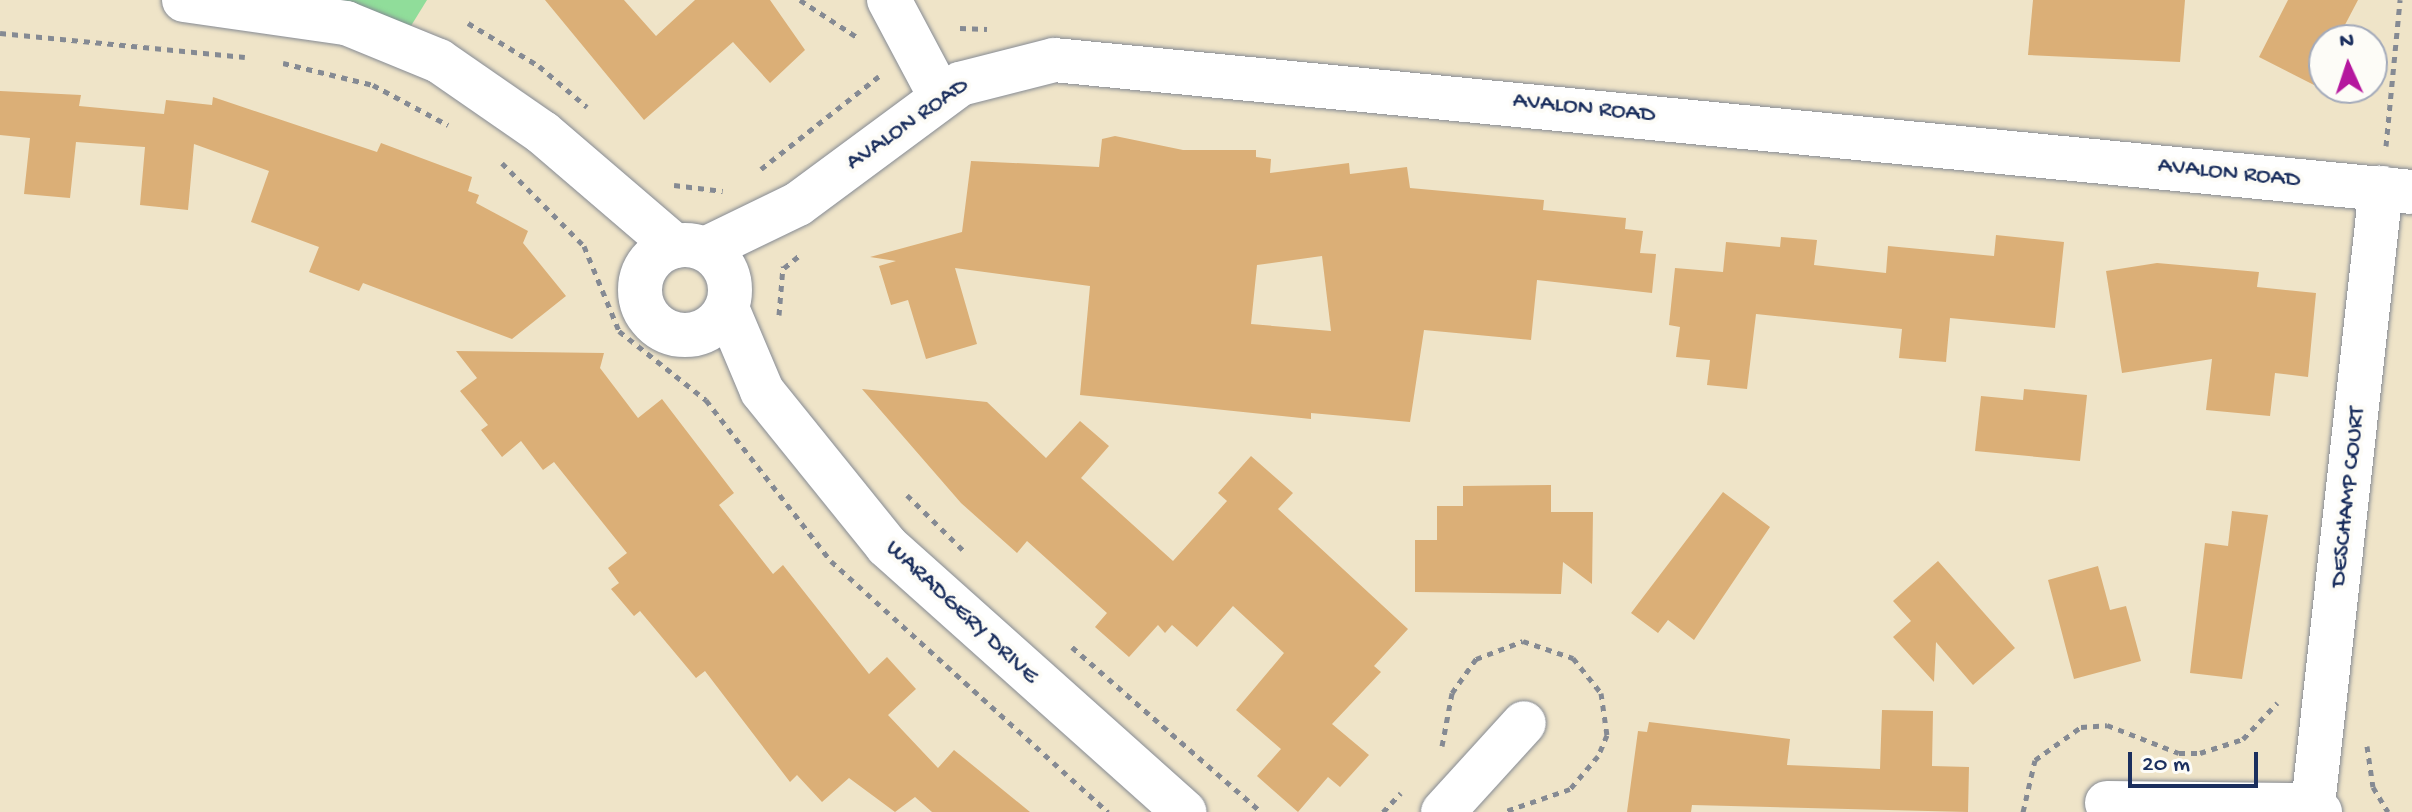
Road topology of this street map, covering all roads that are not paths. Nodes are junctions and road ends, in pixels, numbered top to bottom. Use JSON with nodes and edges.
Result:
{"nodes":[{"id":1,"x":184,"y":0,"type":"edge"},
{"id":2,"x":889,"y":0,"type":"edge"},
{"id":3,"x":940,"y":96,"type":"junction"},
{"id":4,"x":2393,"y":178,"type":"edge"},
{"id":5,"x":596,"y":180,"type":"junction"},
{"id":6,"x":798,"y":204,"type":"junction"},
{"id":7,"x":690,"y":247,"type":"junction"},
{"id":8,"x":642,"y":275,"type":"junction"},
{"id":9,"x":729,"y":297,"type":"junction"},
{"id":10,"x":684,"y":335,"type":"junction"},
{"id":11,"x":762,"y":391,"type":"junction"},
{"id":12,"x":1524,"y":723,"type":"dead end"},
{"id":13,"x":2107,"y":803,"type":"dead end"},
{"id":14,"x":2316,"y":808,"type":"edge"},
{"id":15,"x":1184,"y":812,"type":"edge"},
{"id":16,"x":1443,"y":812,"type":"edge"}],
"edges":[{"from":1,"to":5,"type":"street"},
{"from":2,"to":3,"type":"street"},
{"from":3,"to":4,"type":"street","name":"AVALON ROAD"},
{"from":3,"to":6,"type":"street","name":"AVALON ROAD"},
{"from":4,"to":14,"type":"street","name":"DESCHAMP COURT"},
{"from":5,"to":7,"type":"street"},
{"from":5,"to":8,"type":"street"},
{"from":6,"to":7,"type":"street","name":"AVALON ROAD"},
{"from":6,"to":9,"type":"street","name":"AVALON ROAD"},
{"from":7,"to":8,"type":"street"},
{"from":7,"to":9,"type":"street"},
{"from":8,"to":10,"type":"street"},
{"from":9,"to":10,"type":"street"},
{"from":9,"to":11,"type":"street","name":"WARADGERY DRIVE"},
{"from":10,"to":11,"type":"street","name":"WARADGERY DRIVE"},
{"from":11,"to":15,"type":"street","name":"WARADGERY DRIVE"},
{"from":12,"to":16,"type":"street"},
{"from":13,"to":14,"type":"street","name":"DESCHAMP COURT"}]}
